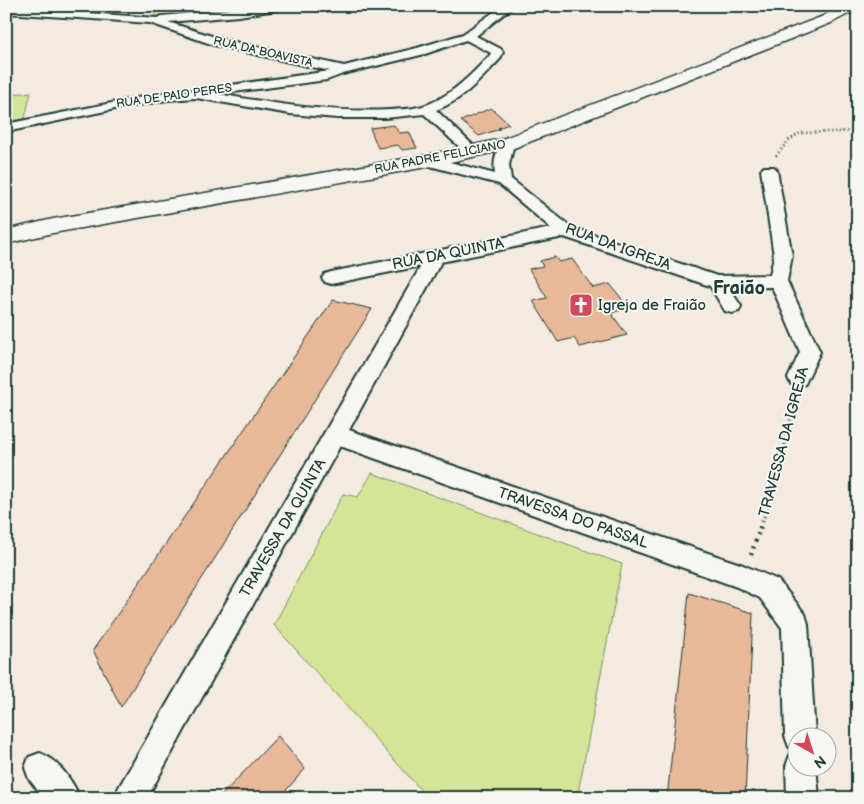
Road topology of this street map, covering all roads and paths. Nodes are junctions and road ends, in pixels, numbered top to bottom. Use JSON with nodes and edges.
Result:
{"nodes":[{"id":1,"x":281,"y":6,"type":"edge"},
{"id":2,"x":509,"y":6,"type":"edge"},
{"id":3,"x":614,"y":6,"type":"edge"},
{"id":4,"x":672,"y":6,"type":"edge"},
{"id":5,"x":854,"y":6,"type":"edge"},
{"id":6,"x":6,"y":10,"type":"edge"},
{"id":7,"x":151,"y":20,"type":"junction"},
{"id":8,"x":467,"y":36,"type":"junction"},
{"id":9,"x":344,"y":70,"type":"junction"},
{"id":10,"x":196,"y":94,"type":"junction"},
{"id":11,"x":427,"y":109,"type":"junction"},
{"id":12,"x":6,"y":128,"type":"edge"},
{"id":13,"x":858,"y":130,"type":"edge"},
{"id":14,"x":507,"y":144,"type":"junction"},
{"id":15,"x":472,"y":152,"type":"junction"},
{"id":16,"x":427,"y":161,"type":"junction"},
{"id":17,"x":769,"y":170,"type":"joint"},
{"id":18,"x":504,"y":181,"type":"junction"},
{"id":19,"x":565,"y":231,"type":"junction"},
{"id":20,"x":6,"y":237,"type":"edge"},
{"id":21,"x":435,"y":257,"type":"junction"},
{"id":22,"x":331,"y":278,"type":"dead end"},
{"id":23,"x":778,"y":281,"type":"junction"},
{"id":24,"x":716,"y":282,"type":"junction"},
{"id":25,"x":732,"y":306,"type":"dead end"},
{"id":26,"x":798,"y":378,"type":"joint"},
{"id":27,"x":336,"y":435,"type":"junction"},
{"id":28,"x":743,"y":577,"type":"junction"},
{"id":29,"x":800,"y":726,"type":"edge"},
{"id":30,"x":40,"y":768,"type":"dead end"},
{"id":31,"x":802,"y":776,"type":"edge"},
{"id":32,"x":64,"y":798,"type":"edge"},
{"id":33,"x":130,"y":798,"type":"edge"},
{"id":34,"x":803,"y":798,"type":"edge"}],
"edges":[{"from":1,"to":7,"type":"street"},
{"from":2,"to":8,"type":"street","name":"RUA DA BOAVISTA"},
{"from":3,"to":4,"type":"street"},
{"from":5,"to":14,"type":"street","name":"RUA PADRE FELICIANO"},
{"from":6,"to":7,"type":"street","name":"RUA DA BOAVISTA"},
{"from":7,"to":9,"type":"street","name":"RUA DA BOAVISTA"},
{"from":8,"to":9,"type":"street","name":"RUA DA BOAVISTA"},
{"from":8,"to":11,"type":"street"},
{"from":9,"to":10,"type":"street","name":"RUA DE PAIO PERES"},
{"from":10,"to":11,"type":"street"},
{"from":10,"to":12,"type":"street","name":"RUA DE PAIO PERES"},
{"from":11,"to":15,"type":"street"},
{"from":13,"to":17,"type":"path"},
{"from":14,"to":15,"type":"street","name":"RUA PADRE FELICIANO"},
{"from":14,"to":18,"type":"street"},
{"from":15,"to":16,"type":"street","name":"RUA PADRE FELICIANO"},
{"from":16,"to":18,"type":"street","name":"RUA DA IGREJA"},
{"from":16,"to":20,"type":"street","name":"RUA PADRE FELICIANO"},
{"from":17,"to":23,"type":"street"},
{"from":18,"to":19,"type":"street","name":"RUA DA IGREJA"},
{"from":19,"to":21,"type":"street","name":"RUA DA QUINTA"},
{"from":19,"to":24,"type":"street","name":"RUA DA IGREJA"},
{"from":21,"to":22,"type":"street","name":"RUA DA QUINTA"},
{"from":21,"to":27,"type":"street","name":"TRAVESSA DA QUINTA"},
{"from":23,"to":24,"type":"street"},
{"from":23,"to":26,"type":"street","name":"TRAVESSA DA IGREJA"},
{"from":24,"to":25,"type":"street"},
{"from":26,"to":28,"type":"path","name":"TRAVESSA DA IGREJA"},
{"from":27,"to":28,"type":"street","name":"TRAVESSA DO PASSAL"},
{"from":27,"to":33,"type":"street","name":"TRAVESSA DA QUINTA"},
{"from":28,"to":29,"type":"street","name":"TRAVESSA DO PASSAL"},
{"from":30,"to":32,"type":"street"},
{"from":31,"to":34,"type":"street"}]}
